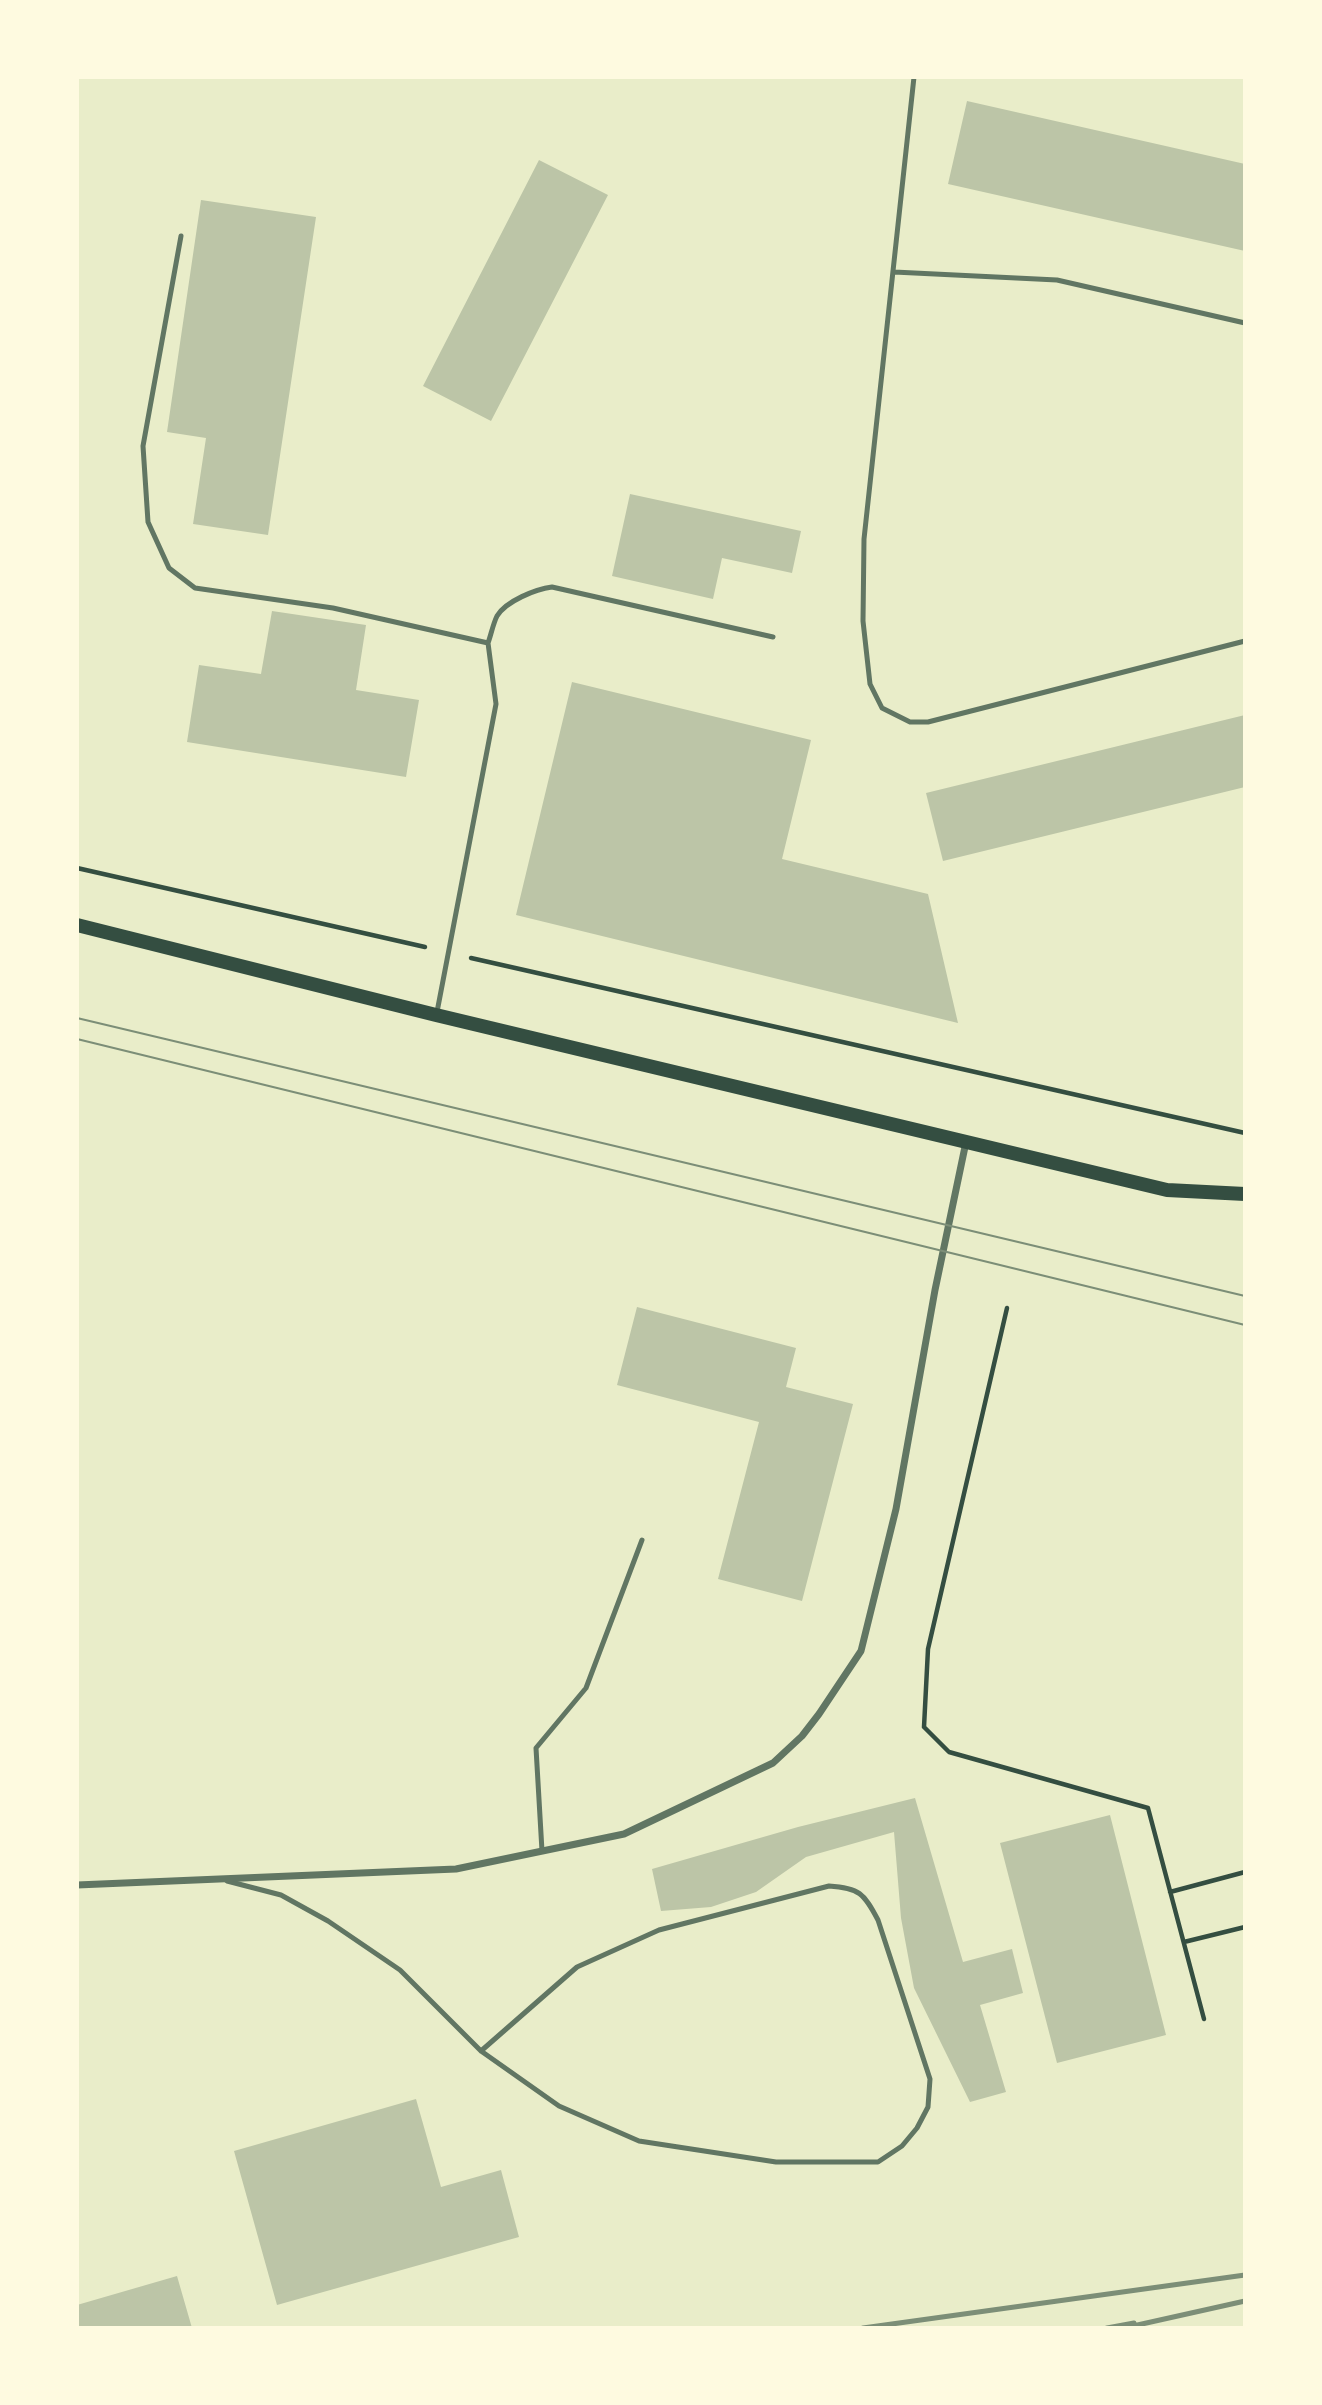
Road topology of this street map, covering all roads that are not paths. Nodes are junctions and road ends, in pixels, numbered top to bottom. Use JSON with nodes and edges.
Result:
{"nodes":[{"id":1,"x":914,"y":77,"type":"edge"},
{"id":2,"x":181,"y":236,"type":"dead end"},
{"id":3,"x":894,"y":272,"type":"junction"},
{"id":4,"x":1245,"y":323,"type":"edge"},
{"id":5,"x":773,"y":637,"type":"dead end"},
{"id":6,"x":1245,"y":641,"type":"edge"},
{"id":7,"x":488,"y":643,"type":"junction"},
{"id":8,"x":77,"y":925,"type":"edge"},
{"id":9,"x":436,"y":1016,"type":"junction"},
{"id":10,"x":967,"y":1141,"type":"junction"},
{"id":11,"x":1245,"y":1194,"type":"edge"},
{"id":12,"x":642,"y":1541,"type":"dead end"},
{"id":13,"x":542,"y":1851,"type":"junction"},
{"id":14,"x":226,"y":1880,"type":"junction"},
{"id":15,"x":77,"y":1885,"type":"edge"},
{"id":16,"x":481,"y":2050,"type":"junction"}],
"edges":[{"from":1,"to":3,"type":"lane"},
{"from":2,"to":7,"type":"lane"},
{"from":3,"to":4,"type":"lane"},
{"from":3,"to":6,"type":"lane"},
{"from":5,"to":7,"type":"lane"},
{"from":7,"to":9,"type":"lane"},
{"from":8,"to":9,"type":"main road"},
{"from":9,"to":10,"type":"main road"},
{"from":10,"to":11,"type":"main road"},
{"from":10,"to":13,"type":"street"},
{"from":12,"to":13,"type":"lane"},
{"from":13,"to":14,"type":"street"},
{"from":14,"to":15,"type":"street"},
{"from":14,"to":16,"type":"lane"},
{"from":16,"to":16,"type":"lane"}]}
